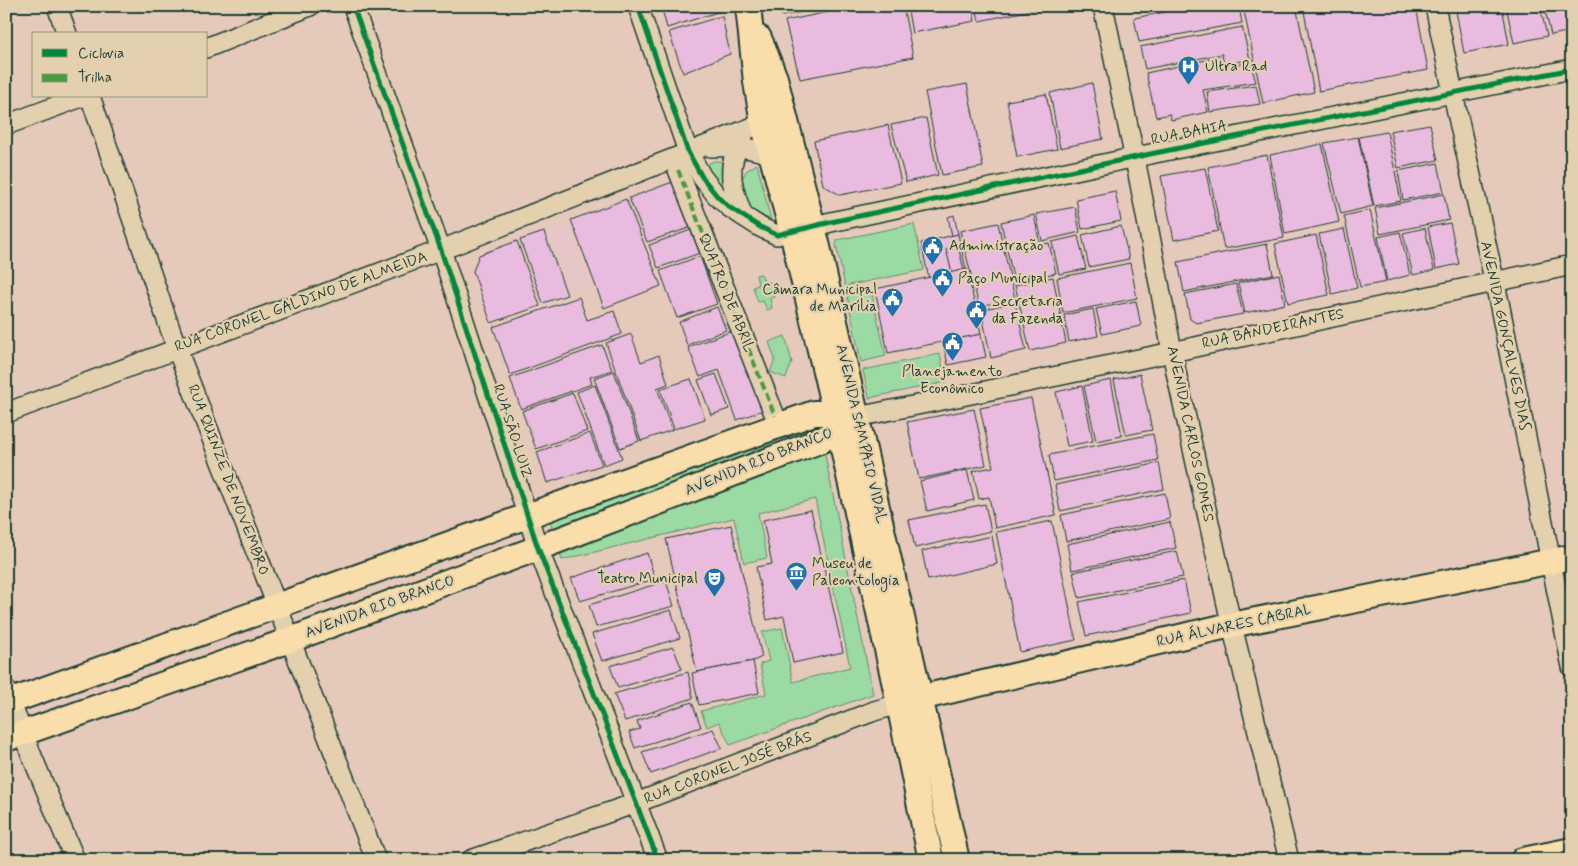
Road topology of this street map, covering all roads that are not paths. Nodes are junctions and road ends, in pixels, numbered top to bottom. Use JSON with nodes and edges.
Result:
{"nodes":[{"id":1,"x":57,"y":6,"type":"edge"},
{"id":2,"x":310,"y":6,"type":"edge"},
{"id":3,"x":353,"y":6,"type":"edge"},
{"id":4,"x":638,"y":6,"type":"edge"},
{"id":5,"x":1103,"y":6,"type":"edge"},
{"id":6,"x":1436,"y":6,"type":"edge"},
{"id":7,"x":748,"y":10,"type":"edge"},
{"id":8,"x":66,"y":32,"type":"edge"},
{"id":9,"x":208,"y":47,"type":"edge"},
{"id":10,"x":1572,"y":69,"type":"edge"},
{"id":11,"x":1453,"y":94,"type":"junction"},
{"id":12,"x":79,"y":98,"type":"edge"},
{"id":13,"x":91,"y":98,"type":"edge"},
{"id":14,"x":6,"y":125,"type":"edge"},
{"id":15,"x":757,"y":125,"type":"junction"},
{"id":16,"x":738,"y":148,"type":"junction"},
{"id":17,"x":695,"y":150,"type":"junction"},
{"id":18,"x":770,"y":154,"type":"junction"},
{"id":19,"x":1134,"y":157,"type":"junction"},
{"id":20,"x":678,"y":170,"type":"dead end"},
{"id":21,"x":801,"y":181,"type":"junction"},
{"id":22,"x":743,"y":216,"type":"junction"},
{"id":23,"x":802,"y":229,"type":"junction"},
{"id":24,"x":441,"y":250,"type":"junction"},
{"id":25,"x":1572,"y":265,"type":"edge"},
{"id":26,"x":1494,"y":282,"type":"junction"},
{"id":27,"x":176,"y":349,"type":"junction"},
{"id":28,"x":1172,"y":352,"type":"junction"},
{"id":29,"x":6,"y":413,"type":"edge"},
{"id":30,"x":775,"y":416,"type":"dead end"},
{"id":31,"x":844,"y":420,"type":"junction"},
{"id":32,"x":527,"y":516,"type":"junction"},
{"id":33,"x":538,"y":548,"type":"junction"},
{"id":34,"x":1561,"y":559,"type":"edge"},
{"id":35,"x":277,"y":607,"type":"junction"},
{"id":36,"x":1231,"y":625,"type":"junction"},
{"id":37,"x":290,"y":640,"type":"junction"},
{"id":38,"x":1572,"y":666,"type":"edge"},
{"id":39,"x":8,"y":698,"type":"edge"},
{"id":40,"x":909,"y":701,"type":"junction"},
{"id":41,"x":14,"y":735,"type":"edge"},
{"id":42,"x":636,"y":804,"type":"junction"},
{"id":43,"x":1572,"y":850,"type":"edge"},
{"id":44,"x":75,"y":860,"type":"edge"},
{"id":45,"x":376,"y":860,"type":"edge"},
{"id":46,"x":471,"y":860,"type":"edge"},
{"id":47,"x":658,"y":860,"type":"edge"},
{"id":48,"x":930,"y":860,"type":"edge"},
{"id":49,"x":957,"y":860,"type":"edge"},
{"id":50,"x":1289,"y":860,"type":"edge"},
{"id":51,"x":1523,"y":860,"type":"edge"}],
"edges":[{"from":1,"to":8,"type":"street"},
{"from":2,"to":9,"type":"street"},
{"from":3,"to":24,"type":"street","name":"RUA SÃO LUIZ"},
{"from":4,"to":17,"type":"street","name":"RUA BAHIA"},
{"from":5,"to":19,"type":"street","name":"AVENIDA CARLOS GOMES"},
{"from":6,"to":11,"type":"street","name":"AVENIDA GONÇALVES DIAS"},
{"from":7,"to":15,"type":"main road","name":"AVENIDA SAMPAIO VIDAL"},
{"from":7,"to":21,"type":"main road","name":"AVENIDA SAMPAIO VIDAL"},
{"from":10,"to":11,"type":"street","name":"RUA BAHIA"},
{"from":11,"to":19,"type":"street","name":"RUA BAHIA"},
{"from":11,"to":26,"type":"street","name":"AVENIDA GONÇALVES DIAS"},
{"from":12,"to":14,"type":"street"},
{"from":13,"to":27,"type":"street","name":"RUA QUINZE DE NOVEMBRO"},
{"from":15,"to":16,"type":"street"},
{"from":15,"to":17,"type":"street","name":"RUA CORONEL GALDINO DE ALMEIDA"},
{"from":15,"to":18,"type":"main road","name":"AVENIDA SAMPAIO VIDAL"},
{"from":16,"to":17,"type":"street"},
{"from":16,"to":18,"type":"street"},
{"from":16,"to":22,"type":"street"},
{"from":17,"to":22,"type":"street","name":"RUA BAHIA"},
{"from":17,"to":24,"type":"street","name":"RUA CORONEL GALDINO DE ALMEIDA"},
{"from":18,"to":21,"type":"street"},
{"from":18,"to":23,"type":"main road","name":"AVENIDA SAMPAIO VIDAL"},
{"from":19,"to":23,"type":"street","name":"RUA BAHIA"},
{"from":19,"to":28,"type":"street","name":"AVENIDA CARLOS GOMES"},
{"from":20,"to":30,"type":"street","name":"QUATRO DE ABRIL"},
{"from":21,"to":23,"type":"main road","name":"AVENIDA SAMPAIO VIDAL"},
{"from":22,"to":23,"type":"street","name":"RUA BAHIA"},
{"from":23,"to":31,"type":"main road","name":"AVENIDA SAMPAIO VIDAL"},
{"from":24,"to":27,"type":"street","name":"RUA CORONEL GALDINO DE ALMEIDA"},
{"from":24,"to":32,"type":"street","name":"RUA SÃO LUIZ"},
{"from":25,"to":26,"type":"street","name":"RUA BANDEIRANTES"},
{"from":26,"to":28,"type":"street","name":"RUA BANDEIRANTES"},
{"from":26,"to":34,"type":"street","name":"AVENIDA GONÇALVES DIAS"},
{"from":27,"to":29,"type":"street","name":"RUA CORONEL GALDINO DE ALMEIDA"},
{"from":27,"to":35,"type":"street","name":"RUA QUINZE DE NOVEMBRO"},
{"from":28,"to":31,"type":"street","name":"RUA BANDEIRANTES"},
{"from":28,"to":36,"type":"street","name":"AVENIDA CARLOS GOMES"},
{"from":31,"to":32,"type":"main road","name":"AVENIDA RIO BRANCO"},
{"from":31,"to":33,"type":"main road","name":"AVENIDA RIO BRANCO"},
{"from":31,"to":40,"type":"main road","name":"AVENIDA SAMPAIO VIDAL"},
{"from":32,"to":33,"type":"street","name":"RUA SÃO LUIZ"},
{"from":32,"to":35,"type":"main road","name":"AVENIDA RIO BRANCO"},
{"from":33,"to":37,"type":"main road","name":"AVENIDA RIO BRANCO"},
{"from":33,"to":42,"type":"street","name":"RUA SÃO LUIZ"},
{"from":34,"to":36,"type":"main road","name":"RUA ÁLVARES CABRAL"},
{"from":34,"to":38,"type":"street","name":"AVENIDA GONÇALVES DIAS"},
{"from":35,"to":37,"type":"street","name":"RUA QUINZE DE NOVEMBRO"},
{"from":35,"to":39,"type":"main road","name":"AVENIDA RIO BRANCO"},
{"from":36,"to":40,"type":"main road","name":"RUA ÁLVARES CABRAL"},
{"from":36,"to":50,"type":"street","name":"AVENIDA CARLOS GOMES"},
{"from":37,"to":41,"type":"main road","name":"AVENIDA RIO BRANCO"},
{"from":37,"to":45,"type":"street","name":"RUA QUINZE DE NOVEMBRO"},
{"from":39,"to":41,"type":"street"},
{"from":40,"to":42,"type":"street","name":"RUA CORONEL JOSÉ BRÁS"},
{"from":40,"to":48,"type":"main road","name":"AVENIDA SAMPAIO VIDAL"},
{"from":40,"to":49,"type":"main road","name":"AVENIDA SAMPAIO VIDAL"},
{"from":41,"to":44,"type":"street"},
{"from":42,"to":46,"type":"street","name":"RUA CORONEL JOSÉ BRÁS"},
{"from":42,"to":47,"type":"street","name":"RUA SÃO LUIZ"},
{"from":43,"to":51,"type":"main road"}]}
